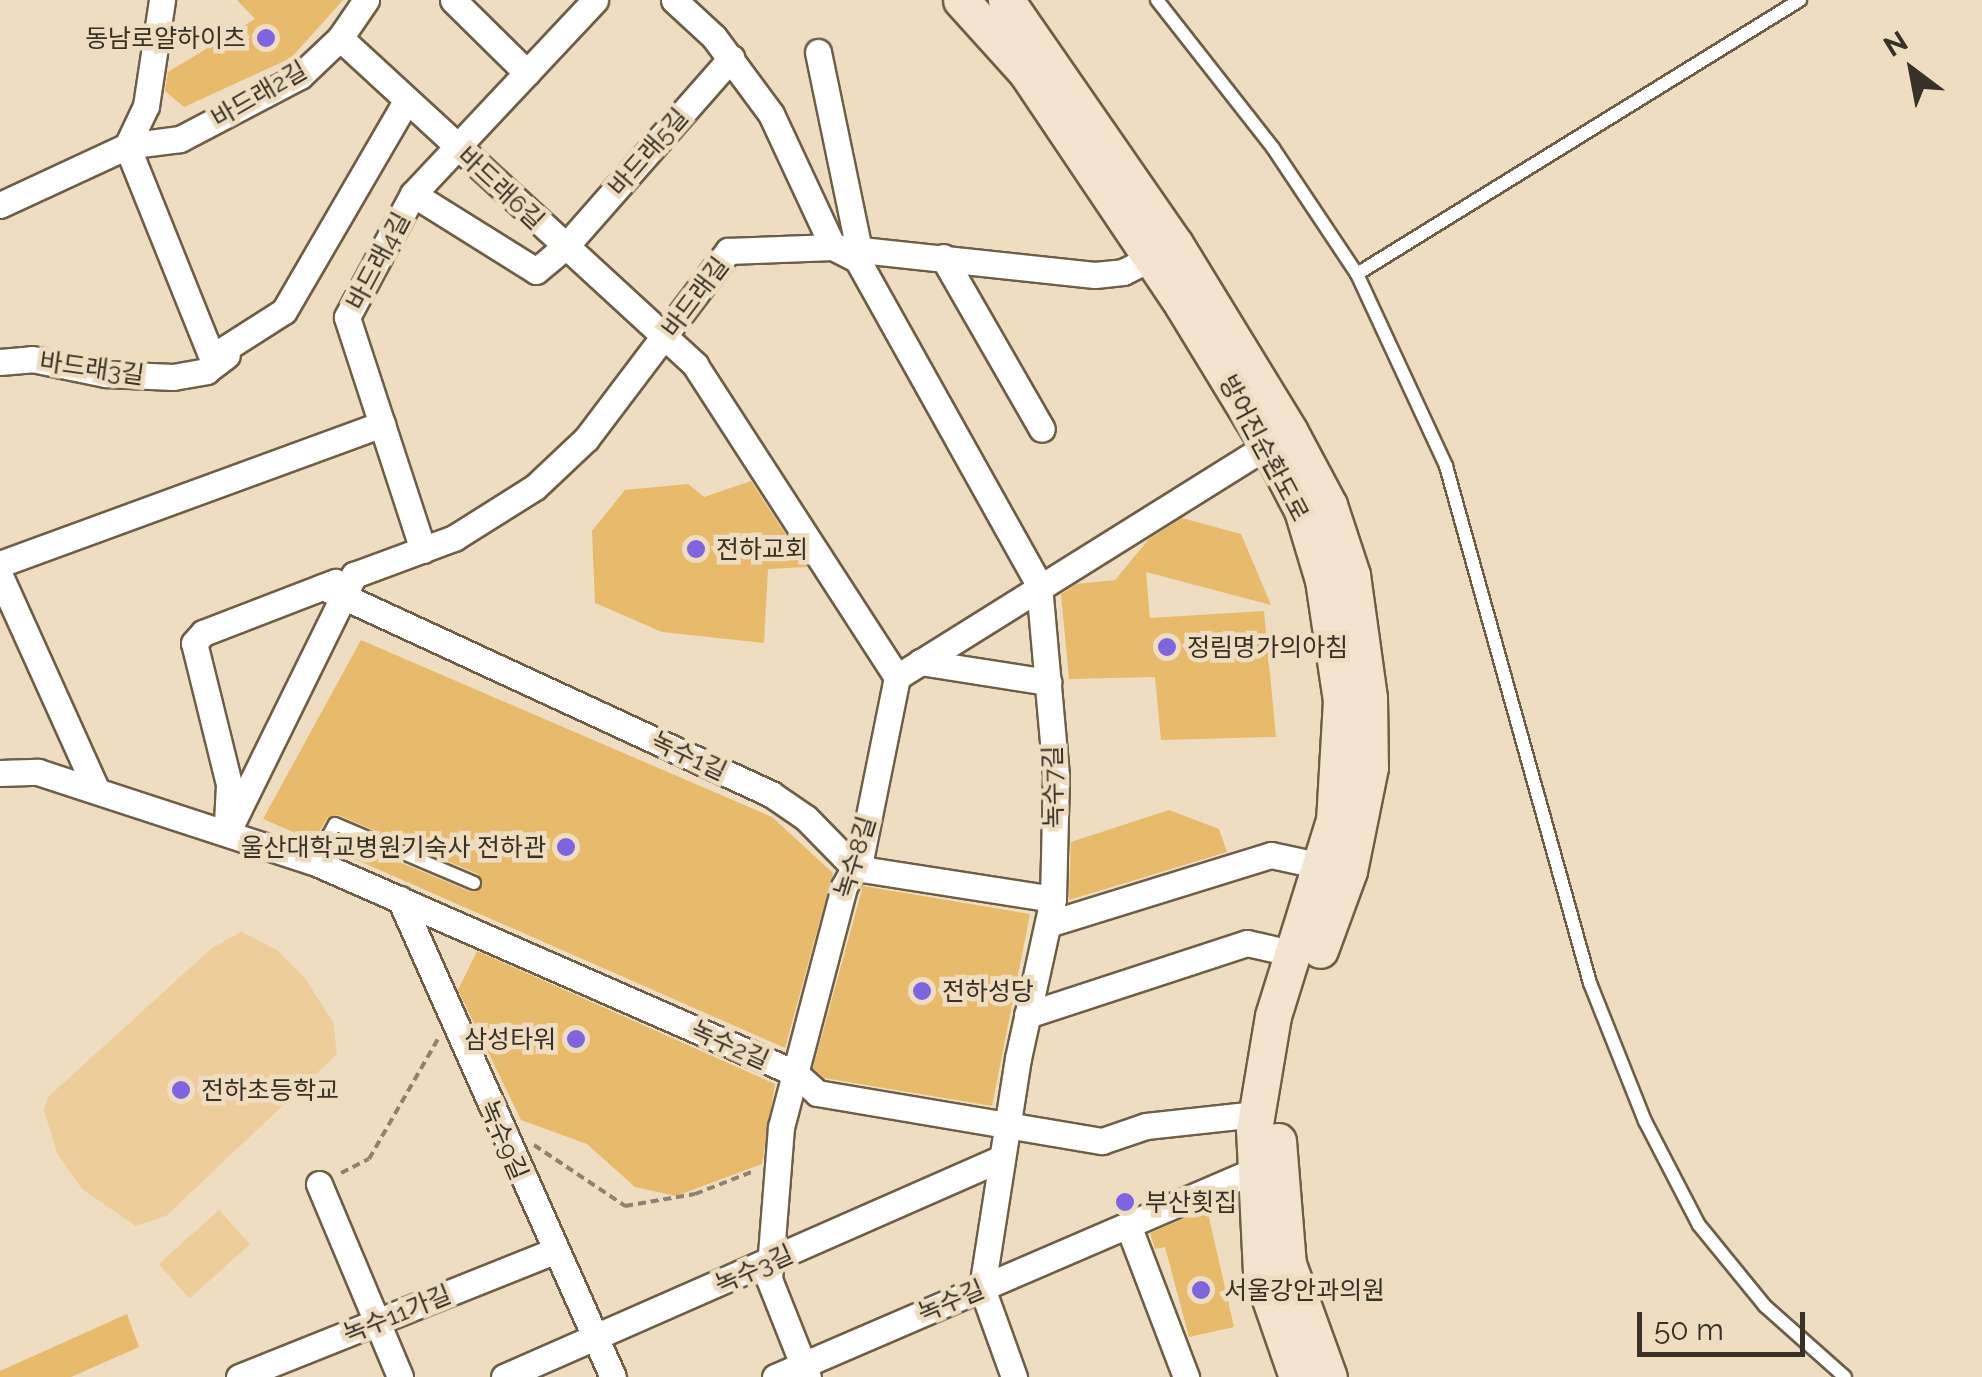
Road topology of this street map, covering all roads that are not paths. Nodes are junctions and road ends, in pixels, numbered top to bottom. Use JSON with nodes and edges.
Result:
{"nodes":[{"id":1,"x":162,"y":0,"type":"edge"},
{"id":2,"x":366,"y":0,"type":"edge"},
{"id":3,"x":453,"y":0,"type":"edge"},
{"id":4,"x":595,"y":0,"type":"edge"},
{"id":5,"x":674,"y":0,"type":"edge"},
{"id":6,"x":961,"y":0,"type":"edge"},
{"id":7,"x":1006,"y":0,"type":"edge"},
{"id":8,"x":1156,"y":0,"type":"edge"},
{"id":9,"x":1800,"y":0,"type":"edge"},
{"id":10,"x":340,"y":38,"type":"junction"},
{"id":11,"x":818,"y":52,"type":"dead end"},
{"id":12,"x":731,"y":58,"type":"junction"},
{"id":13,"x":526,"y":73,"type":"junction"},
{"id":14,"x":407,"y":100,"type":"junction"},
{"id":15,"x":128,"y":146,"type":"junction"},
{"id":16,"x":457,"y":147,"type":"junction"},
{"id":17,"x":413,"y":194,"type":"junction"},
{"id":18,"x":0,"y":205,"type":"edge"},
{"id":19,"x":564,"y":247,"type":"junction"},
{"id":20,"x":833,"y":247,"type":"junction"},
{"id":21,"x":859,"y":250,"type":"junction"},
{"id":22,"x":1163,"y":252,"type":"junction"},
{"id":23,"x":943,"y":257,"type":"junction"},
{"id":24,"x":1358,"y":274,"type":"junction"},
{"id":25,"x":284,"y":311,"type":"junction"},
{"id":26,"x":663,"y":339,"type":"junction"},
{"id":27,"x":0,"y":362,"type":"edge"},
{"id":28,"x":382,"y":424,"type":"junction"},
{"id":29,"x":1042,"y":429,"type":"dead end"},
{"id":30,"x":1268,"y":445,"type":"junction"},
{"id":31,"x":423,"y":550,"type":"junction"},
{"id":32,"x":0,"y":564,"type":"edge"},
{"id":33,"x":0,"y":576,"type":"edge"},
{"id":34,"x":340,"y":586,"type":"junction"},
{"id":35,"x":1040,"y":586,"type":"junction"},
{"id":36,"x":920,"y":662,"type":"junction"},
{"id":37,"x":897,"y":676,"type":"junction"},
{"id":38,"x":1048,"y":682,"type":"junction"},
{"id":39,"x":0,"y":772,"type":"edge"},
{"id":40,"x":97,"y":791,"type":"junction"},
{"id":41,"x":227,"y":833,"type":"junction"},
{"id":42,"x":314,"y":862,"type":"junction"},
{"id":43,"x":1322,"y":866,"type":"junction"},
{"id":44,"x":854,"y":868,"type":"junction"},
{"id":45,"x":474,"y":883,"type":"dead end"},
{"id":46,"x":400,"y":900,"type":"junction"},
{"id":47,"x":1050,"y":912,"type":"junction"},
{"id":48,"x":1295,"y":954,"type":"junction"},
{"id":49,"x":1027,"y":1015,"type":"junction"},
{"id":50,"x":795,"y":1074,"type":"junction"},
{"id":51,"x":1256,"y":1114,"type":"junction"},
{"id":52,"x":1007,"y":1126,"type":"junction"},
{"id":53,"x":1002,"y":1158,"type":"junction"},
{"id":54,"x":1254,"y":1171,"type":"junction"},
{"id":55,"x":319,"y":1184,"type":"road end"},
{"id":56,"x":1128,"y":1225,"type":"junction"},
{"id":57,"x":554,"y":1251,"type":"junction"},
{"id":58,"x":774,"y":1261,"type":"junction"},
{"id":59,"x":982,"y":1288,"type":"junction"},
{"id":60,"x":377,"y":1322,"type":"junction"},
{"id":61,"x":595,"y":1338,"type":"junction"},
{"id":62,"x":805,"y":1371,"type":"edge"},
{"id":63,"x":240,"y":1377,"type":"edge"},
{"id":64,"x":400,"y":1377,"type":"edge"},
{"id":65,"x":504,"y":1377,"type":"edge"},
{"id":66,"x":613,"y":1377,"type":"edge"},
{"id":67,"x":775,"y":1377,"type":"edge"},
{"id":68,"x":1014,"y":1377,"type":"edge"},
{"id":69,"x":1186,"y":1377,"type":"edge"},
{"id":70,"x":1297,"y":1377,"type":"edge"},
{"id":71,"x":1329,"y":1377,"type":"edge"},
{"id":72,"x":1845,"y":1377,"type":"edge"}],
"edges":[{"from":1,"to":15,"type":"street"},
{"from":2,"to":10,"type":"street","name":"바드래2길"},
{"from":3,"to":13,"type":"street"},
{"from":4,"to":13,"type":"street","name":"바드래4길"},
{"from":5,"to":12,"type":"street"},
{"from":6,"to":22,"type":"main road","name":"방어진순환도로"},
{"from":7,"to":22,"type":"main road","name":"방어진순환도로"},
{"from":8,"to":24,"type":"lane"},
{"from":9,"to":24,"type":"lane"},
{"from":10,"to":14,"type":"street","name":"바드래6길"},
{"from":10,"to":15,"type":"street","name":"바드래2길"},
{"from":11,"to":21,"type":"street"},
{"from":12,"to":19,"type":"street","name":"바드래5길"},
{"from":12,"to":20,"type":"street"},
{"from":13,"to":16,"type":"street","name":"바드래4길"},
{"from":14,"to":16,"type":"street","name":"바드래6길"},
{"from":14,"to":25,"type":"street","name":"바드래3길"},
{"from":15,"to":18,"type":"street","name":"바드래2길"},
{"from":15,"to":25,"type":"street","name":"바드래3길"},
{"from":16,"to":17,"type":"street","name":"바드래4길"},
{"from":16,"to":19,"type":"street","name":"바드래6길"},
{"from":17,"to":19,"type":"street"},
{"from":17,"to":28,"type":"street","name":"바드래4길"},
{"from":19,"to":26,"type":"street","name":"바드래6길"},
{"from":20,"to":21,"type":"street","name":"바드래길"},
{"from":20,"to":26,"type":"street","name":"바드래길"},
{"from":20,"to":35,"type":"street","name":"녹수7길"},
{"from":21,"to":23,"type":"street","name":"바드래길"},
{"from":22,"to":23,"type":"street","name":"바드래길"},
{"from":22,"to":30,"type":"main road","name":"방어진순환도로"},
{"from":22,"to":71,"type":"main road","name":"방어진순환도로"},
{"from":23,"to":29,"type":"street"},
{"from":24,"to":72,"type":"lane"},
{"from":25,"to":27,"type":"street","name":"바드래3길"},
{"from":26,"to":31,"type":"street","name":"바드래길"},
{"from":26,"to":37,"type":"street"},
{"from":28,"to":31,"type":"street","name":"바드래4길"},
{"from":28,"to":32,"type":"street"},
{"from":30,"to":35,"type":"street"},
{"from":30,"to":43,"type":"main road","name":"방어진순환도로"},
{"from":31,"to":34,"type":"street","name":"바드래길"},
{"from":33,"to":40,"type":"street"},
{"from":34,"to":41,"type":"street"},
{"from":34,"to":41,"type":"street","name":"바드래길"},
{"from":34,"to":44,"type":"street","name":"녹수1길"},
{"from":35,"to":36,"type":"street"},
{"from":35,"to":38,"type":"street","name":"녹수7길"},
{"from":36,"to":37,"type":"street"},
{"from":36,"to":38,"type":"street"},
{"from":37,"to":44,"type":"street","name":"녹수8길"},
{"from":38,"to":47,"type":"street","name":"녹수7길"},
{"from":39,"to":40,"type":"street"},
{"from":40,"to":41,"type":"street"},
{"from":41,"to":42,"type":"street","name":"녹수2길"},
{"from":42,"to":45,"type":"lane"},
{"from":42,"to":46,"type":"street","name":"녹수2길"},
{"from":43,"to":47,"type":"street"},
{"from":43,"to":48,"type":"main road","name":"방어진순환도로"},
{"from":44,"to":47,"type":"street"},
{"from":44,"to":50,"type":"street","name":"녹수8길"},
{"from":46,"to":50,"type":"street","name":"녹수2길"},
{"from":46,"to":57,"type":"street","name":"녹수9길"},
{"from":47,"to":49,"type":"street","name":"녹수7길"},
{"from":48,"to":49,"type":"street"},
{"from":48,"to":51,"type":"main road","name":"방어진순환도로"},
{"from":49,"to":52,"type":"street","name":"녹수7길"},
{"from":50,"to":52,"type":"street","name":"녹수2길"},
{"from":50,"to":58,"type":"street","name":"녹수8길"},
{"from":51,"to":52,"type":"street","name":"녹수2길"},
{"from":51,"to":54,"type":"main road","name":"방어진순환도로"},
{"from":52,"to":53,"type":"street","name":"녹수7길"},
{"from":53,"to":58,"type":"street","name":"녹수3길"},
{"from":53,"to":59,"type":"street","name":"녹수7길"},
{"from":54,"to":56,"type":"street","name":"녹수길"},
{"from":54,"to":70,"type":"main road","name":"방어진순환도로"},
{"from":55,"to":60,"type":"street"},
{"from":56,"to":59,"type":"street","name":"녹수길"},
{"from":56,"to":69,"type":"street"},
{"from":57,"to":60,"type":"street","name":"녹수11가길"},
{"from":57,"to":61,"type":"street","name":"녹수9길"},
{"from":58,"to":61,"type":"street","name":"녹수3길"},
{"from":58,"to":62,"type":"street","name":"녹수8길"},
{"from":59,"to":62,"type":"street","name":"녹수길"},
{"from":59,"to":68,"type":"street","name":"녹수7길"},
{"from":60,"to":63,"type":"street","name":"녹수11가길"},
{"from":60,"to":64,"type":"street"},
{"from":61,"to":65,"type":"street","name":"녹수3길"},
{"from":61,"to":66,"type":"street","name":"녹수9길"},
{"from":62,"to":67,"type":"street","name":"녹수길"}]}
